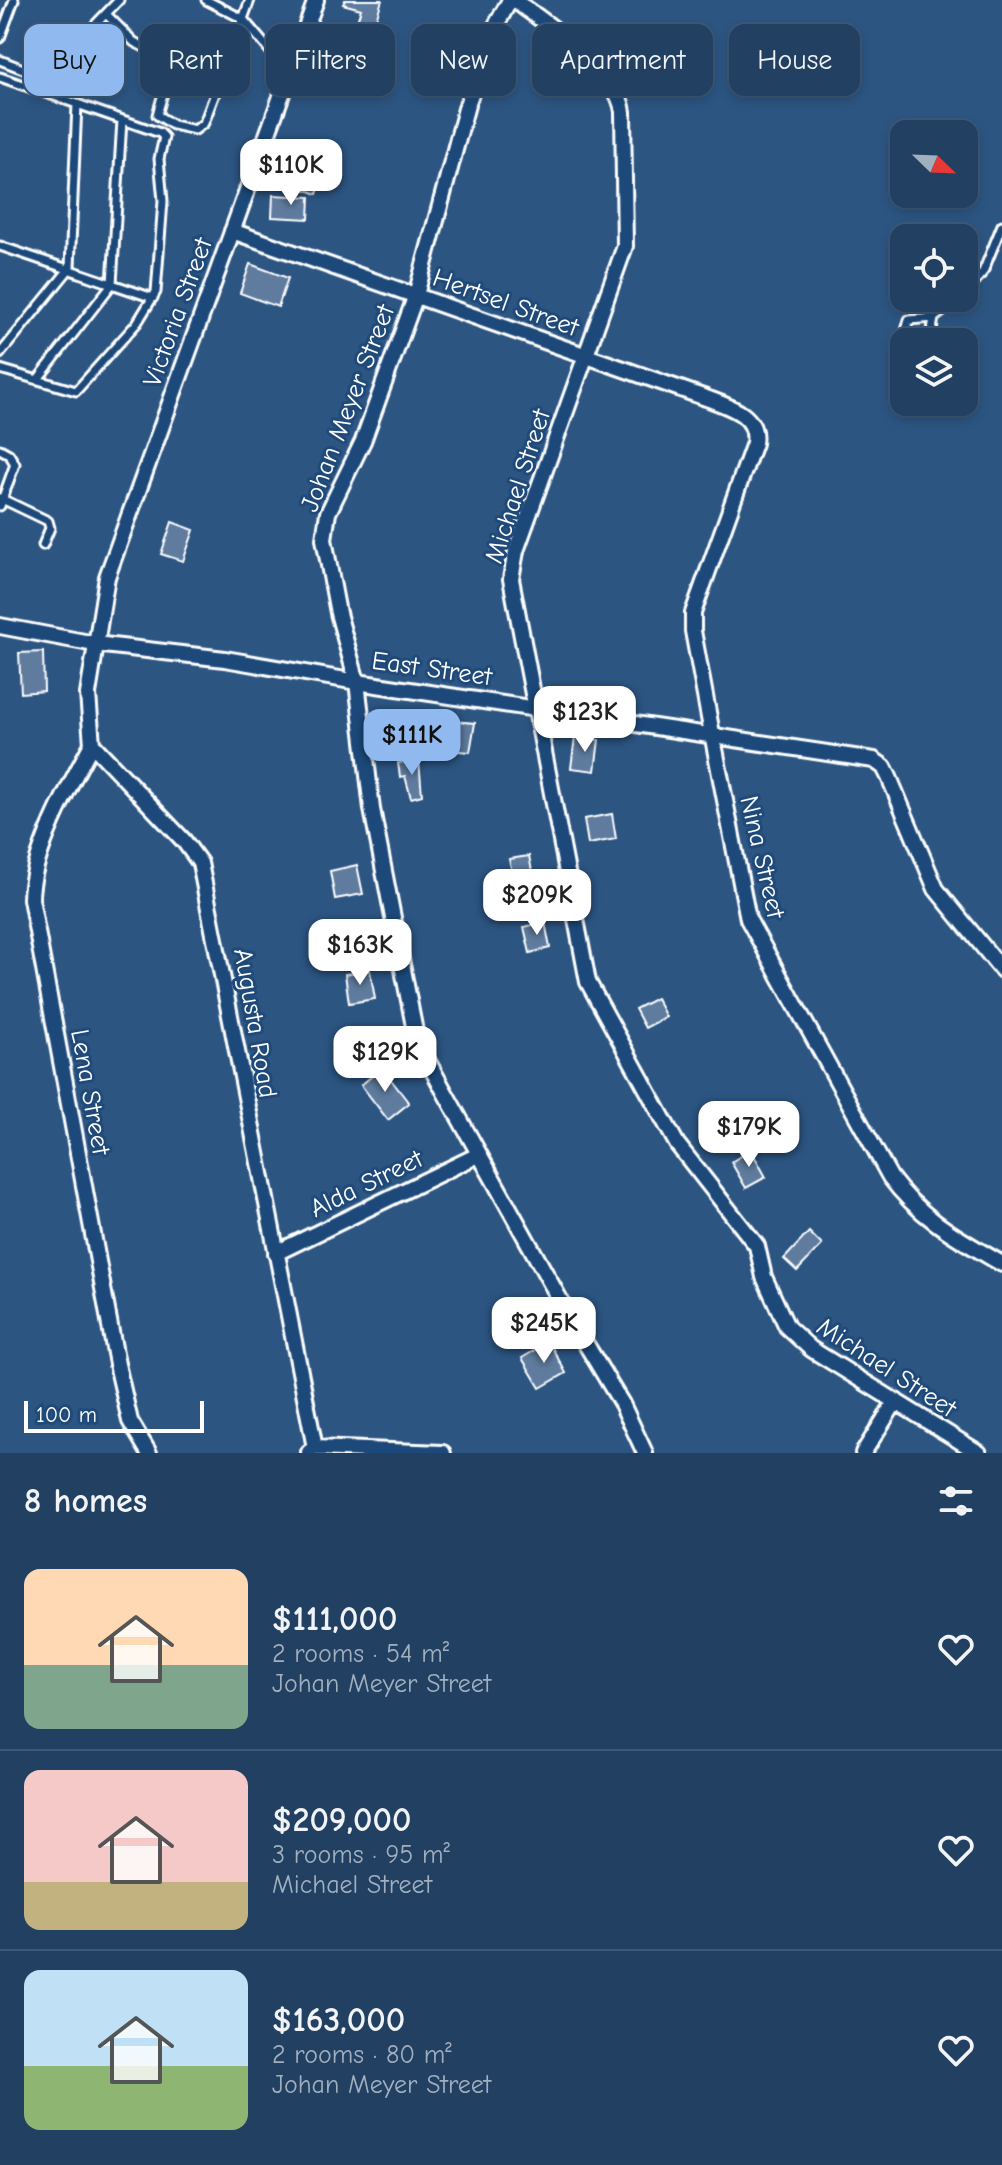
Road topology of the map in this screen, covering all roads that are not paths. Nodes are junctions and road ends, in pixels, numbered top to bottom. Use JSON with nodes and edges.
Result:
{"nodes":[{"id":1,"x":14,"y":0,"type":"edge"},
{"id":2,"x":119,"y":0,"type":"edge"},
{"id":3,"x":206,"y":0,"type":"edge"},
{"id":4,"x":250,"y":0,"type":"edge"},
{"id":5,"x":316,"y":0,"type":"edge"},
{"id":6,"x":512,"y":0,"type":"edge"},
{"id":7,"x":106,"y":14,"type":"junction"},
{"id":8,"x":243,"y":19,"type":"junction"},
{"id":9,"x":308,"y":24,"type":"edge"},
{"id":10,"x":0,"y":38,"type":"edge"},
{"id":11,"x":266,"y":46,"type":"edge"},
{"id":12,"x":0,"y":60,"type":"edge"},
{"id":13,"x":0,"y":77,"type":"edge"},
{"id":14,"x":282,"y":96,"type":"edge"},
{"id":15,"x":77,"y":104,"type":"junction"},
{"id":16,"x":122,"y":120,"type":"junction"},
{"id":17,"x":1002,"y":225,"type":"edge"},
{"id":18,"x":232,"y":231,"type":"junction"},
{"id":19,"x":1000,"y":236,"type":"edge"},
{"id":20,"x":0,"y":246,"type":"edge"},
{"id":21,"x":70,"y":268,"type":"junction"},
{"id":22,"x":978,"y":278,"type":"edge"},
{"id":23,"x":112,"y":284,"type":"junction"},
{"id":24,"x":416,"y":295,"type":"junction"},
{"id":25,"x":153,"y":298,"type":"junction"},
{"id":26,"x":942,"y":312,"type":"edge"},
{"id":27,"x":934,"y":318,"type":"junction"},
{"id":28,"x":907,"y":328,"type":"edge"},
{"id":29,"x":932,"y":328,"type":"edge"},
{"id":30,"x":0,"y":354,"type":"edge"},
{"id":31,"x":586,"y":356,"type":"junction"},
{"id":32,"x":3,"y":370,"type":"edge"},
{"id":33,"x":0,"y":379,"type":"edge"},
{"id":34,"x":38,"y":379,"type":"junction"},
{"id":35,"x":754,"y":431,"type":"joint"},
{"id":36,"x":0,"y":449,"type":"edge"},
{"id":37,"x":1,"y":501,"type":"edge"},
{"id":38,"x":43,"y":545,"type":"dead end"},
{"id":39,"x":0,"y":626,"type":"edge"},
{"id":40,"x":95,"y":644,"type":"junction"},
{"id":41,"x":357,"y":682,"type":"junction"},
{"id":42,"x":535,"y":707,"type":"junction"},
{"id":43,"x":713,"y":734,"type":"junction"},
{"id":44,"x":92,"y":744,"type":"junction"},
{"id":45,"x":1002,"y":970,"type":"edge"},
{"id":46,"x":478,"y":1155,"type":"junction"},
{"id":47,"x":276,"y":1253,"type":"junction"},
{"id":48,"x":1002,"y":1264,"type":"edge"},
{"id":49,"x":896,"y":1401,"type":"junction"},
{"id":50,"x":311,"y":1450,"type":"edge"},
{"id":51,"x":149,"y":1453,"type":"edge"},
{"id":52,"x":443,"y":1453,"type":"edge"},
{"id":53,"x":645,"y":1453,"type":"edge"},
{"id":54,"x":863,"y":1453,"type":"edge"},
{"id":55,"x":979,"y":1453,"type":"edge"}],
"edges":[{"from":1,"to":10,"type":"lane"},
{"from":2,"to":7,"type":"lane"},
{"from":3,"to":8,"type":"lane"},
{"from":4,"to":8,"type":"lane"},
{"from":5,"to":9,"type":"street","name":"Victoria Street"},
{"from":6,"to":24,"type":"street","name":"Johan Meyer Street"},
{"from":6,"to":31,"type":"street","name":"Michael Street"},
{"from":7,"to":8,"type":"lane"},
{"from":7,"to":12,"type":"lane"},
{"from":8,"to":11,"type":"lane"},
{"from":13,"to":15,"type":"lane"},
{"from":14,"to":18,"type":"street","name":"Victoria Street"},
{"from":15,"to":16,"type":"lane"},
{"from":15,"to":21,"type":"lane"},
{"from":16,"to":23,"type":"lane"},
{"from":16,"to":25,"type":"lane"},
{"from":17,"to":19,"type":"lane"},
{"from":18,"to":24,"type":"street","name":"Hertsel Street"},
{"from":18,"to":40,"type":"street","name":"Victoria Street"},
{"from":19,"to":22,"type":"lane"},
{"from":20,"to":21,"type":"lane"},
{"from":21,"to":23,"type":"lane"},
{"from":21,"to":30,"type":"lane"},
{"from":23,"to":25,"type":"lane"},
{"from":23,"to":34,"type":"lane"},
{"from":24,"to":31,"type":"street","name":"Hertsel Street"},
{"from":24,"to":41,"type":"street","name":"Johan Meyer Street"},
{"from":25,"to":34,"type":"lane"},
{"from":26,"to":27,"type":"lane"},
{"from":27,"to":28,"type":"lane"},
{"from":27,"to":29,"type":"lane"},
{"from":31,"to":35,"type":"street","name":"Hertsel Street"},
{"from":31,"to":42,"type":"street","name":"Michael Street"},
{"from":32,"to":33,"type":"lane"},
{"from":32,"to":34,"type":"lane"},
{"from":35,"to":43,"type":"street","name":"Nina Street"},
{"from":36,"to":37,"type":"lane"},
{"from":37,"to":38,"type":"lane"},
{"from":39,"to":40,"type":"street","name":"East Street"},
{"from":40,"to":41,"type":"street","name":"East Street"},
{"from":40,"to":44,"type":"street"},
{"from":41,"to":42,"type":"street","name":"East Street"},
{"from":41,"to":46,"type":"street","name":"Johan Meyer Street"},
{"from":42,"to":43,"type":"street","name":"East Street"},
{"from":42,"to":49,"type":"street","name":"Michael Street"},
{"from":43,"to":45,"type":"street","name":"East Street"},
{"from":43,"to":48,"type":"street","name":"Nina Street"},
{"from":44,"to":47,"type":"street","name":"Augusta Road"},
{"from":44,"to":51,"type":"street","name":"Lena Street"},
{"from":46,"to":47,"type":"street","name":"Alda Street"},
{"from":46,"to":53,"type":"street","name":"Johan Meyer Street"},
{"from":47,"to":50,"type":"street","name":"Augusta Road"},
{"from":49,"to":54,"type":"street"},
{"from":49,"to":55,"type":"street","name":"Michael Street"},
{"from":50,"to":52,"type":"street"}]}
